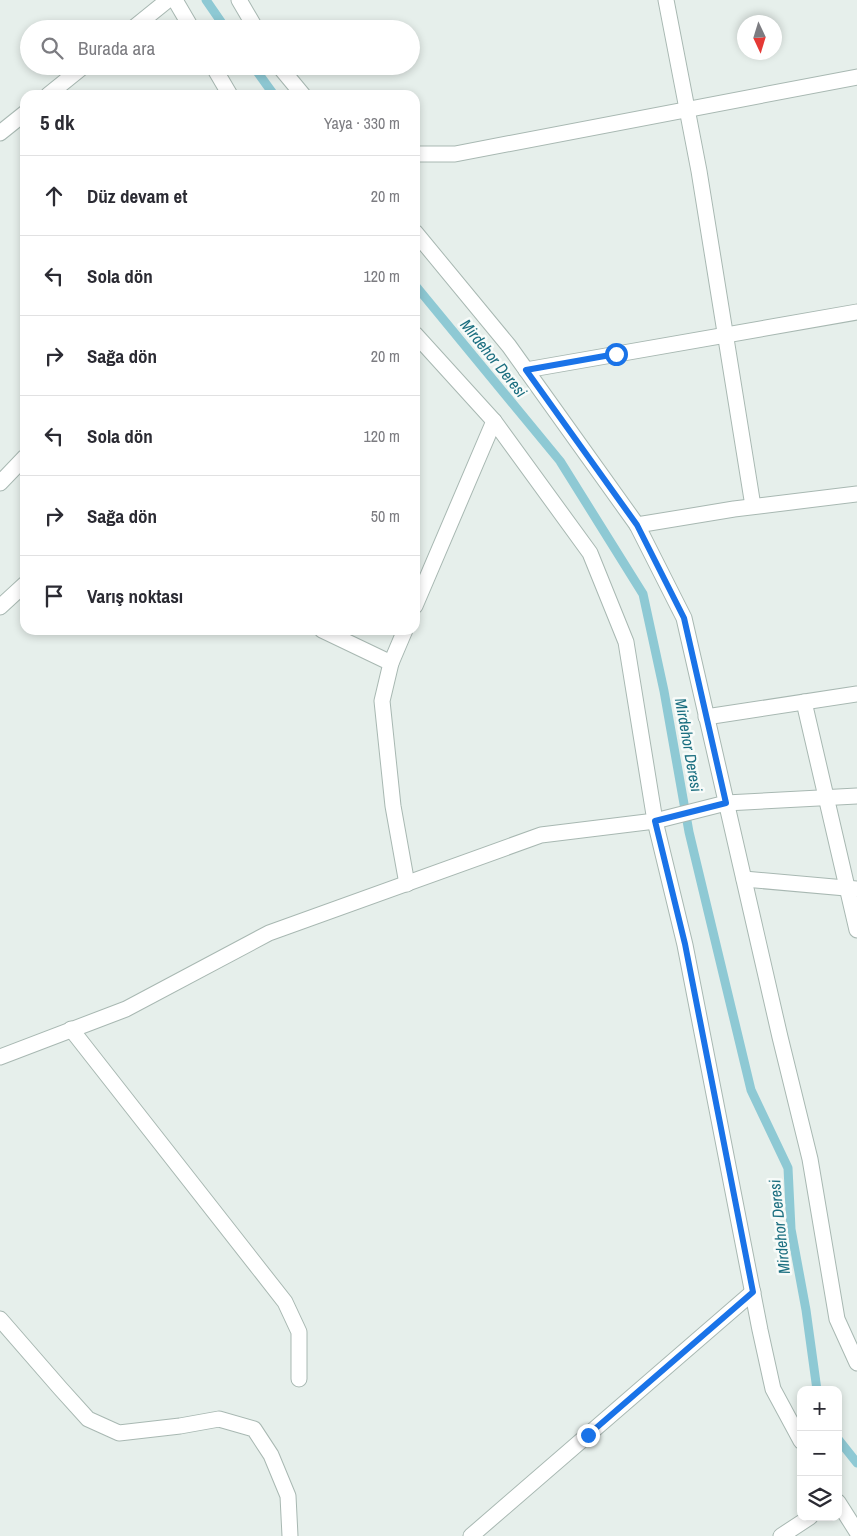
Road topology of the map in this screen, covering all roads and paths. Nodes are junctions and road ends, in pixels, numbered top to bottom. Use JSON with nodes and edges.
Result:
{"nodes":[{"id":1,"x":168,"y":0,"type":"edge"},
{"id":2,"x":175,"y":0,"type":"edge"},
{"id":3,"x":239,"y":0,"type":"edge"},
{"id":4,"x":666,"y":0,"type":"edge"},
{"id":5,"x":143,"y":20,"type":"edge"},
{"id":6,"x":187,"y":20,"type":"edge"},
{"id":7,"x":251,"y":20,"type":"edge"},
{"id":8,"x":73,"y":75,"type":"edge"},
{"id":9,"x":218,"y":75,"type":"edge"},
{"id":10,"x":287,"y":75,"type":"edge"},
{"id":11,"x":857,"y":77,"type":"edge"},
{"id":12,"x":54,"y":90,"type":"edge"},
{"id":13,"x":227,"y":90,"type":"edge"},
{"id":14,"x":299,"y":90,"type":"edge"},
{"id":15,"x":687,"y":110,"type":"junction"},
{"id":16,"x":20,"y":117,"type":"edge"},
{"id":17,"x":0,"y":133,"type":"edge"},
{"id":18,"x":420,"y":154,"type":"edge"},
{"id":19,"x":420,"y":238,"type":"edge"},
{"id":20,"x":857,"y":312,"type":"edge"},
{"id":21,"x":725,"y":336,"type":"junction"},
{"id":22,"x":420,"y":340,"type":"edge"},
{"id":23,"x":526,"y":370,"type":"junction"},
{"id":24,"x":494,"y":421,"type":"junction"},
{"id":25,"x":20,"y":462,"type":"edge"},
{"id":26,"x":0,"y":483,"type":"edge"},
{"id":27,"x":857,"y":494,"type":"edge"},
{"id":28,"x":753,"y":506,"type":"junction"},
{"id":29,"x":637,"y":525,"type":"junction"},
{"id":30,"x":20,"y":589,"type":"edge"},
{"id":31,"x":420,"y":594,"type":"edge"},
{"id":32,"x":0,"y":607,"type":"edge"},
{"id":33,"x":332,"y":635,"type":"edge"},
{"id":34,"x":403,"y":635,"type":"edge"},
{"id":35,"x":391,"y":663,"type":"junction"},
{"id":36,"x":857,"y":694,"type":"edge"},
{"id":37,"x":804,"y":702,"type":"junction"},
{"id":38,"x":706,"y":717,"type":"junction"},
{"id":39,"x":857,"y":796,"type":"edge"},
{"id":40,"x":826,"y":798,"type":"junction"},
{"id":41,"x":726,"y":803,"type":"junction"},
{"id":42,"x":655,"y":821,"type":"junction"},
{"id":43,"x":744,"y":879,"type":"junction"},
{"id":44,"x":407,"y":884,"type":"junction"},
{"id":45,"x":852,"y":889,"type":"edge"},
{"id":46,"x":857,"y":930,"type":"edge"},
{"id":47,"x":71,"y":1029,"type":"junction"},
{"id":48,"x":0,"y":1057,"type":"edge"},
{"id":49,"x":753,"y":1292,"type":"junction"},
{"id":50,"x":0,"y":1319,"type":"edge"},
{"id":51,"x":857,"y":1362,"type":"edge"},
{"id":52,"x":299,"y":1379,"type":"dead end"},
{"id":53,"x":797,"y":1433,"type":"edge"},
{"id":54,"x":842,"y":1508,"type":"edge"},
{"id":55,"x":804,"y":1521,"type":"edge"},
{"id":56,"x":857,"y":1532,"type":"edge"},
{"id":57,"x":290,"y":1536,"type":"edge"},
{"id":58,"x":471,"y":1536,"type":"edge"},
{"id":59,"x":781,"y":1536,"type":"edge"}],
"edges":[{"from":1,"to":5,"type":"street"},
{"from":2,"to":6,"type":"street"},
{"from":3,"to":7,"type":"street"},
{"from":4,"to":15,"type":"street"},
{"from":8,"to":12,"type":"street"},
{"from":9,"to":13,"type":"street"},
{"from":10,"to":14,"type":"street"},
{"from":11,"to":15,"type":"street"},
{"from":15,"to":18,"type":"street"},
{"from":15,"to":21,"type":"street"},
{"from":16,"to":17,"type":"street"},
{"from":19,"to":23,"type":"street"},
{"from":20,"to":21,"type":"street"},
{"from":21,"to":23,"type":"street"},
{"from":21,"to":28,"type":"street"},
{"from":22,"to":24,"type":"street"},
{"from":23,"to":29,"type":"street"},
{"from":24,"to":31,"type":"street"},
{"from":24,"to":42,"type":"street"},
{"from":25,"to":26,"type":"street"},
{"from":27,"to":28,"type":"street"},
{"from":28,"to":29,"type":"street"},
{"from":29,"to":38,"type":"street"},
{"from":30,"to":32,"type":"street"},
{"from":33,"to":35,"type":"street"},
{"from":34,"to":35,"type":"street"},
{"from":35,"to":44,"type":"street"},
{"from":36,"to":37,"type":"street"},
{"from":37,"to":38,"type":"street"},
{"from":37,"to":40,"type":"street"},
{"from":38,"to":41,"type":"street"},
{"from":39,"to":40,"type":"street"},
{"from":40,"to":41,"type":"street"},
{"from":40,"to":45,"type":"street"},
{"from":41,"to":42,"type":"street"},
{"from":41,"to":43,"type":"street"},
{"from":42,"to":44,"type":"street"},
{"from":42,"to":49,"type":"street"},
{"from":43,"to":45,"type":"street"},
{"from":43,"to":51,"type":"street"},
{"from":44,"to":47,"type":"street"},
{"from":45,"to":46,"type":"street"},
{"from":47,"to":48,"type":"street"},
{"from":47,"to":52,"type":"street"},
{"from":49,"to":53,"type":"street"},
{"from":49,"to":58,"type":"street"},
{"from":50,"to":57,"type":"street"},
{"from":54,"to":56,"type":"street"},
{"from":55,"to":59,"type":"street"}]}
